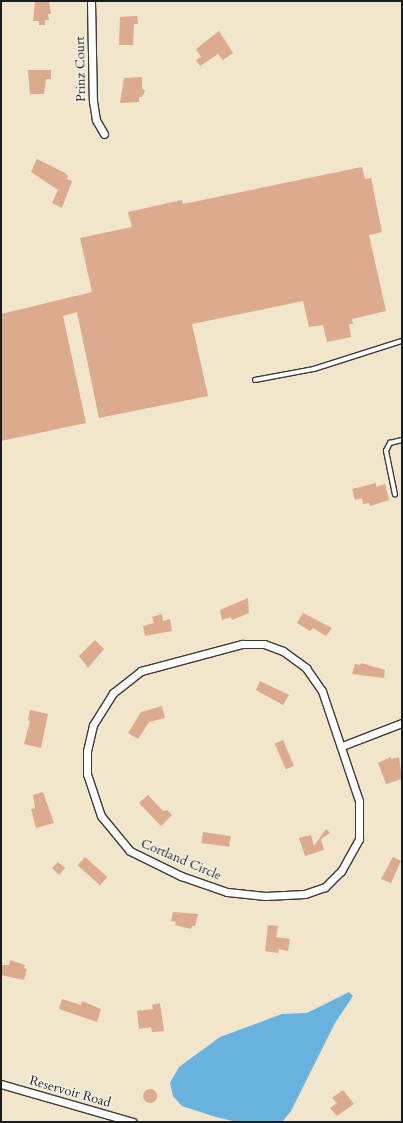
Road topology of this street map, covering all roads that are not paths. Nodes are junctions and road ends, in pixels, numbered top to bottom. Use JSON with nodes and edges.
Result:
{"nodes":[{"id":1,"x":91,"y":1,"type":"edge"},
{"id":2,"x":104,"y":134,"type":"dead end"},
{"id":3,"x":402,"y":341,"type":"edge"},
{"id":4,"x":255,"y":380,"type":"dead end"},
{"id":5,"x":402,"y":440,"type":"edge"},
{"id":6,"x":395,"y":496,"type":"dead end"},
{"id":7,"x":402,"y":723,"type":"edge"},
{"id":8,"x":342,"y":746,"type":"junction"},
{"id":9,"x":1,"y":1084,"type":"edge"},
{"id":10,"x":132,"y":1122,"type":"edge"}],
"edges":[{"from":1,"to":2,"type":"street","name":"Prinz Court"},
{"from":3,"to":4,"type":"lane"},
{"from":5,"to":6,"type":"lane"},
{"from":7,"to":8,"type":"street"},
{"from":8,"to":8,"type":"street","name":"Cortland Circle"},
{"from":9,"to":10,"type":"street","name":"Reservoir Road"}]}
